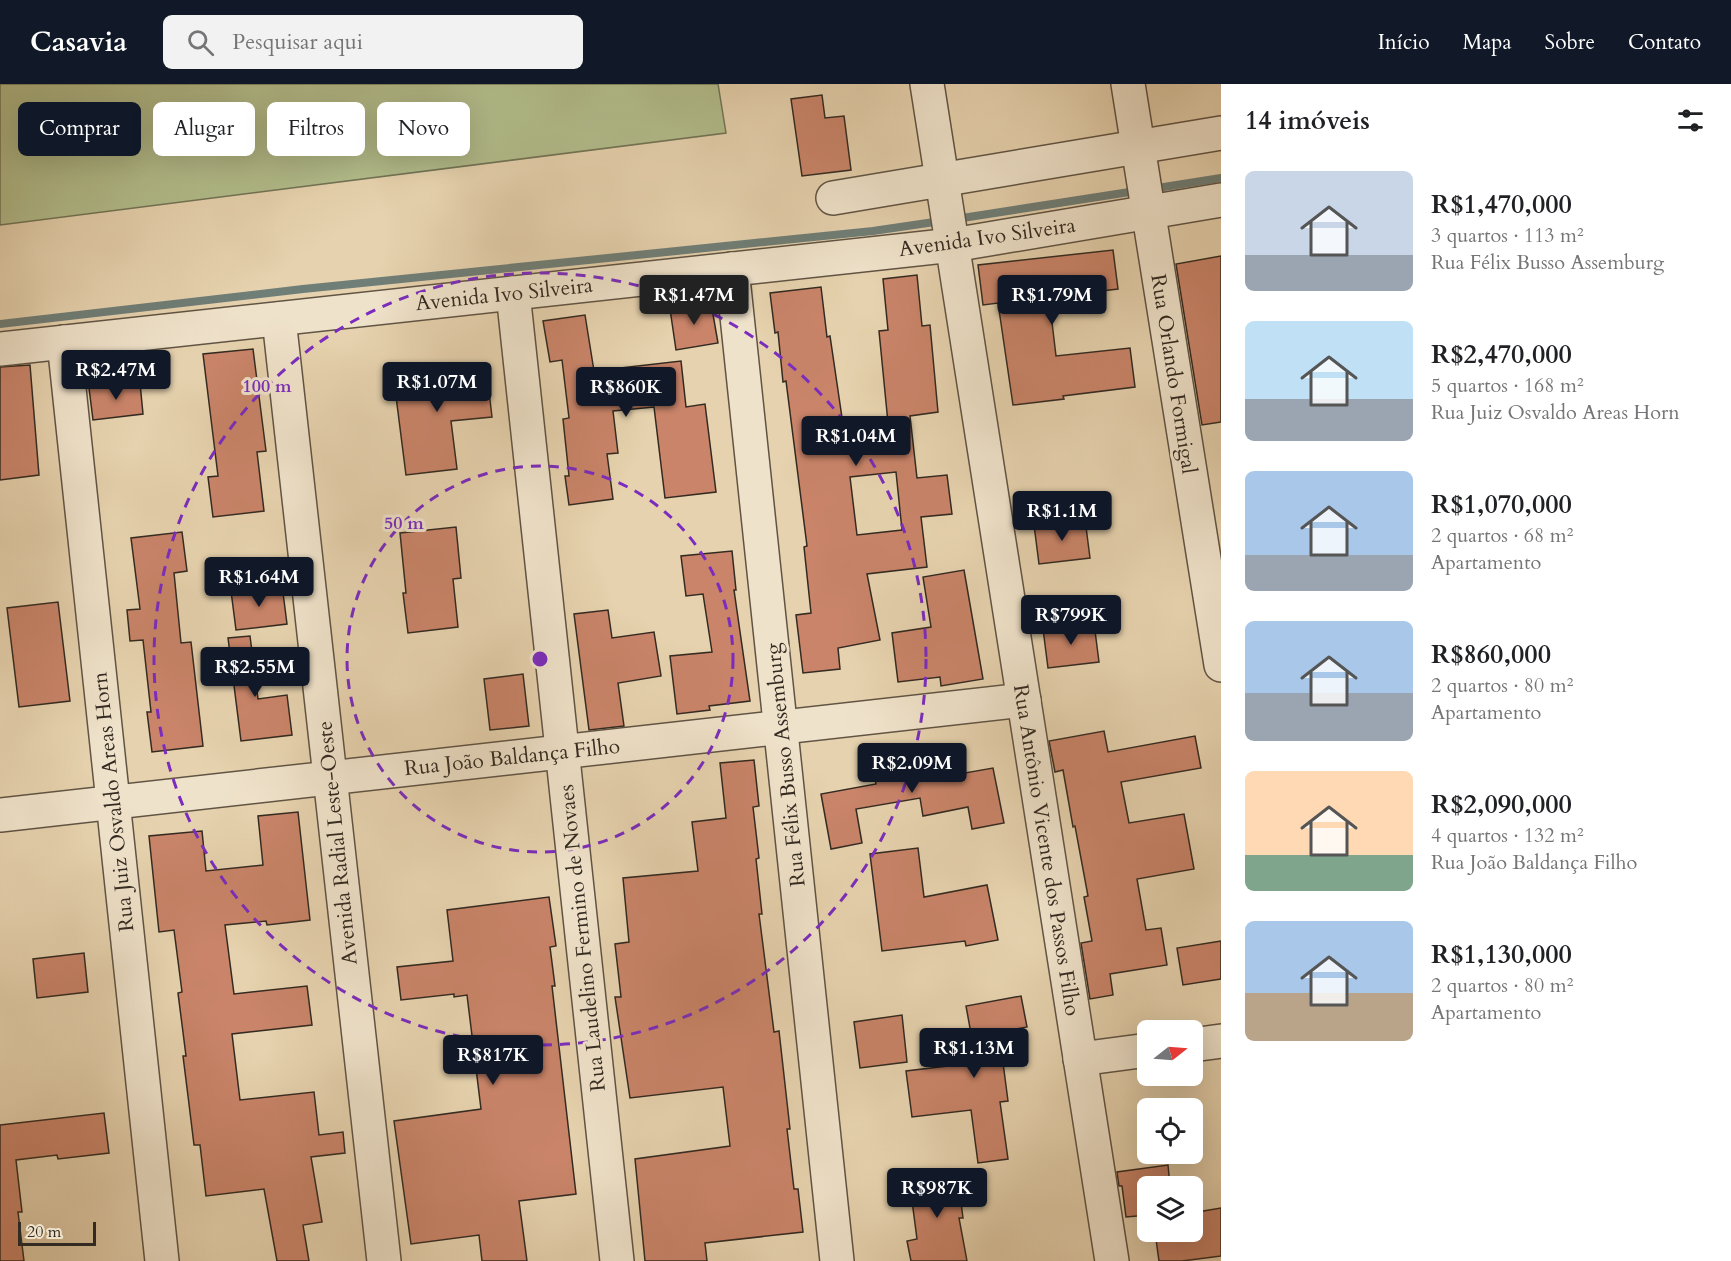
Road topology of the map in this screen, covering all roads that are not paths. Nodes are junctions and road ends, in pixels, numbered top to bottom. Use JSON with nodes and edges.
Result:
{"nodes":[{"id":1,"x":927,"y":84,"type":"edge"},
{"id":2,"x":1128,"y":84,"type":"edge"},
{"id":3,"x":1221,"y":133,"type":"edge"},
{"id":4,"x":1140,"y":157,"type":"junction"},
{"id":5,"x":944,"y":189,"type":"junction"},
{"id":6,"x":833,"y":198,"type":"dead end"},
{"id":7,"x":1221,"y":200,"type":"edge"},
{"id":8,"x":1148,"y":208,"type":"junction"},
{"id":9,"x":951,"y":238,"type":"junction"},
{"id":10,"x":732,"y":269,"type":"junction"},
{"id":11,"x":513,"y":293,"type":"junction"},
{"id":12,"x":279,"y":319,"type":"junction"},
{"id":13,"x":64,"y":342,"type":"junction"},
{"id":14,"x":0,"y":349,"type":"edge"},
{"id":15,"x":1221,"y":665,"type":"edge"},
{"id":16,"x":1024,"y":700,"type":"junction"},
{"id":17,"x":781,"y":727,"type":"junction"},
{"id":18,"x":562,"y":751,"type":"junction"},
{"id":19,"x":330,"y":778,"type":"junction"},
{"id":20,"x":113,"y":802,"type":"junction"},
{"id":21,"x":0,"y":815,"type":"edge"},
{"id":22,"x":1221,"y":1041,"type":"edge"},
{"id":23,"x":1203,"y":1043,"type":"edge"},
{"id":24,"x":1137,"y":1051,"type":"edge"},
{"id":25,"x":1080,"y":1059,"type":"junction"},
{"id":26,"x":162,"y":1261,"type":"edge"},
{"id":27,"x":384,"y":1261,"type":"edge"},
{"id":28,"x":617,"y":1261,"type":"edge"},
{"id":29,"x":837,"y":1261,"type":"edge"},
{"id":30,"x":1112,"y":1261,"type":"edge"}],
"edges":[{"from":1,"to":5,"type":"street","name":"Rua Antônio Vicente dos Passos Filho"},
{"from":2,"to":4,"type":"street","name":"Rua Orlando Formigal"},
{"from":3,"to":4,"type":"street"},
{"from":4,"to":5,"type":"street"},
{"from":4,"to":8,"type":"street","name":"Rua Orlando Formigal"},
{"from":5,"to":6,"type":"street"},
{"from":5,"to":9,"type":"street","name":"Rua Antônio Vicente dos Passos Filho"},
{"from":7,"to":8,"type":"street","name":"Avenida Ivo Silveira"},
{"from":8,"to":9,"type":"street","name":"Avenida Ivo Silveira"},
{"from":8,"to":15,"type":"street","name":"Rua Orlando Formigal"},
{"from":9,"to":10,"type":"street","name":"Avenida Ivo Silveira"},
{"from":9,"to":16,"type":"street","name":"Rua Antônio Vicente dos Passos Filho"},
{"from":10,"to":11,"type":"street","name":"Avenida Ivo Silveira"},
{"from":10,"to":17,"type":"street","name":"Rua Félix Busso Assemburg"},
{"from":11,"to":12,"type":"street","name":"Avenida Ivo Silveira"},
{"from":11,"to":18,"type":"street","name":"Rua Laudelino Fermino de Novaes"},
{"from":12,"to":13,"type":"street","name":"Avenida Ivo Silveira"},
{"from":12,"to":19,"type":"street","name":"Avenida Radial Leste-Oeste"},
{"from":13,"to":14,"type":"street","name":"Avenida Ivo Silveira"},
{"from":13,"to":20,"type":"street","name":"Rua Juiz Osvaldo Areas Horn"},
{"from":16,"to":17,"type":"street","name":"Rua João Baldança Filho"},
{"from":16,"to":25,"type":"street","name":"Rua Antônio Vicente dos Passos Filho"},
{"from":17,"to":18,"type":"street","name":"Rua João Baldança Filho"},
{"from":17,"to":29,"type":"street","name":"Rua Félix Busso Assemburg"},
{"from":18,"to":19,"type":"street","name":"Rua João Baldança Filho"},
{"from":18,"to":28,"type":"street","name":"Rua Laudelino Fermino de Novaes"},
{"from":19,"to":20,"type":"street","name":"Rua João Baldança Filho"},
{"from":19,"to":27,"type":"street","name":"Avenida Radial Leste-Oeste"},
{"from":20,"to":21,"type":"street","name":"Rua João Baldança Filho"},
{"from":20,"to":26,"type":"street","name":"Rua Juiz Osvaldo Areas Horn"},
{"from":22,"to":23,"type":"street"},
{"from":24,"to":25,"type":"street"},
{"from":25,"to":30,"type":"street","name":"Rua Antônio Vicente dos Passos Filho"}]}
